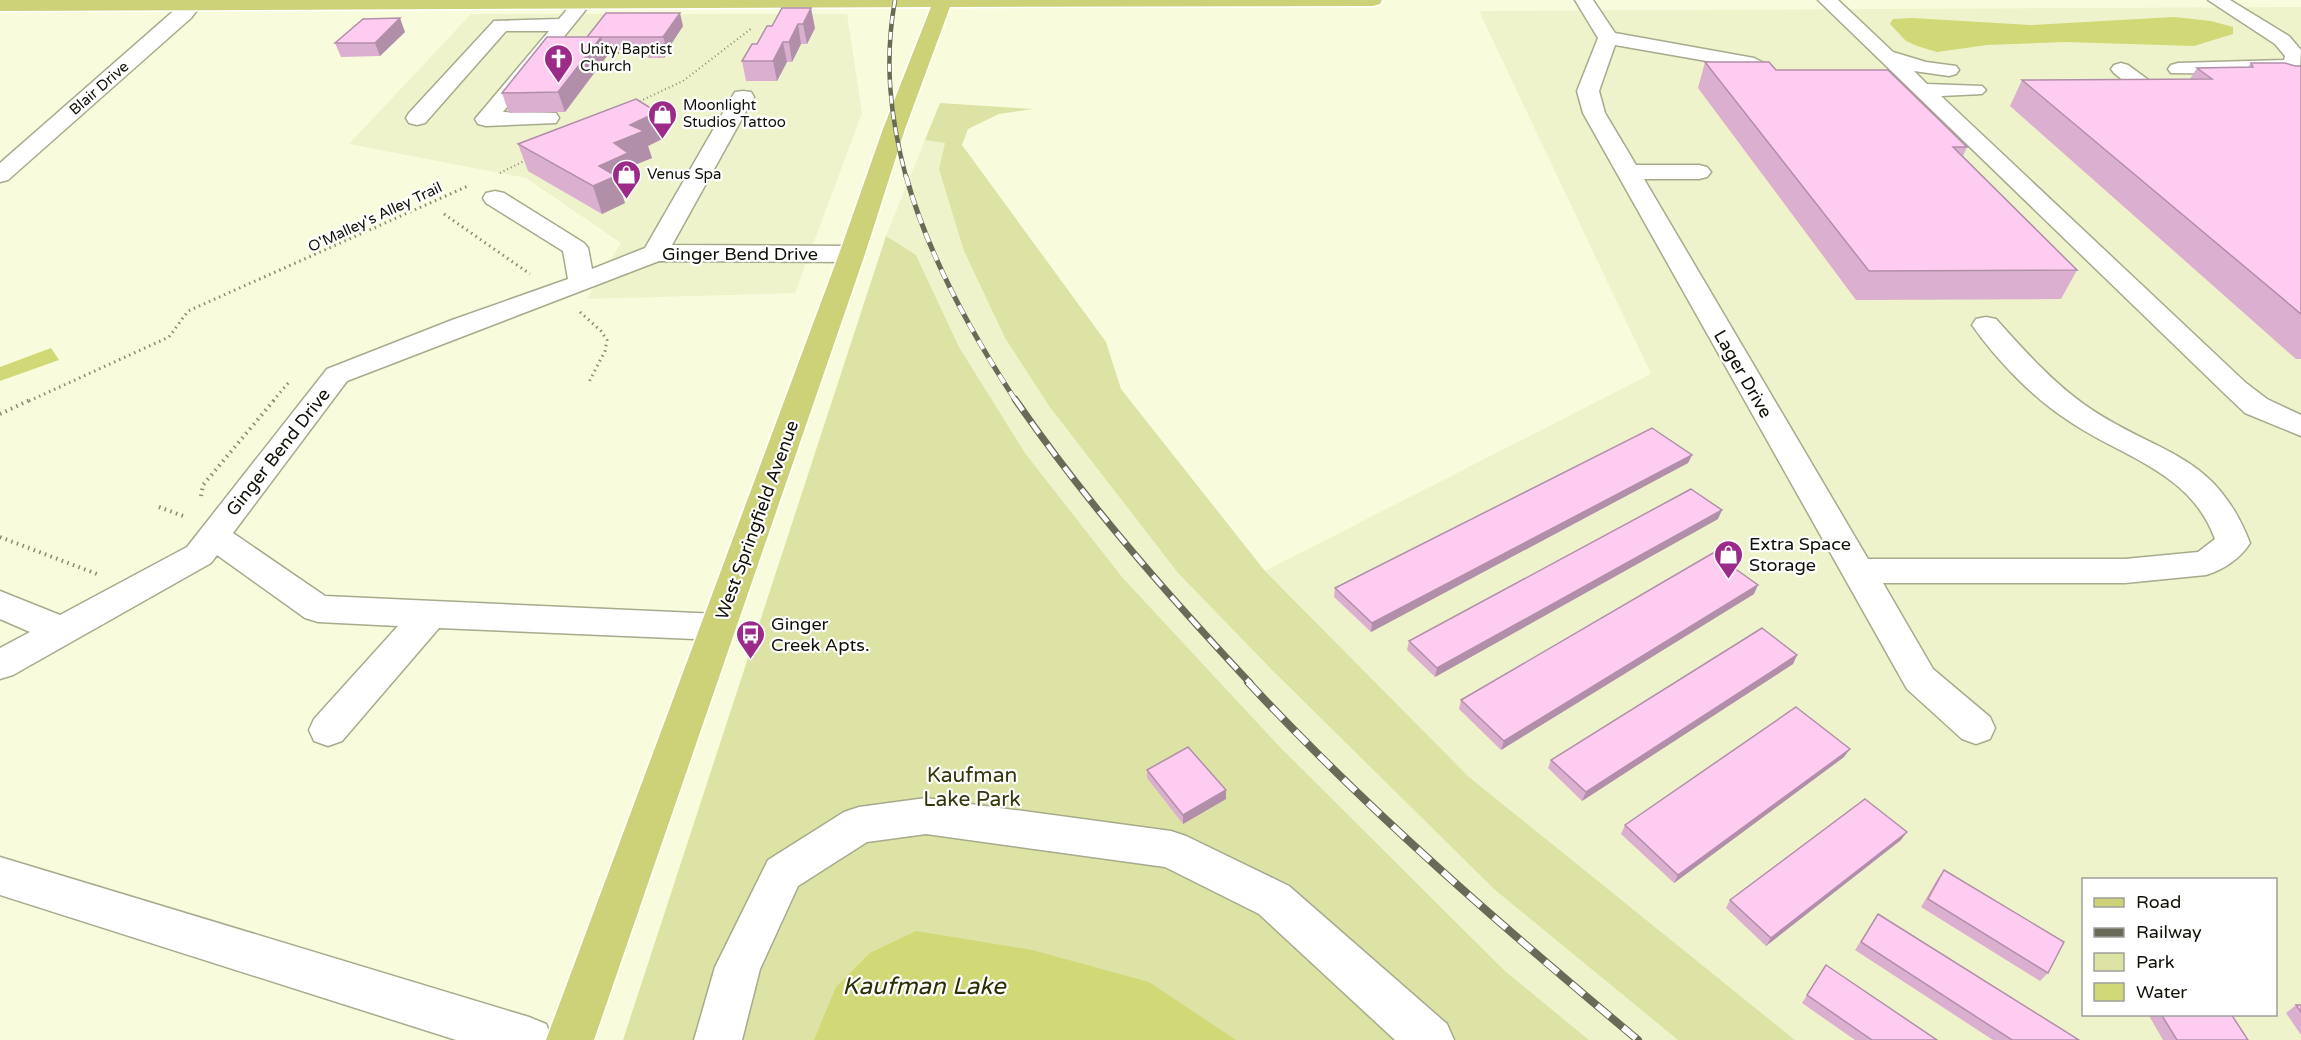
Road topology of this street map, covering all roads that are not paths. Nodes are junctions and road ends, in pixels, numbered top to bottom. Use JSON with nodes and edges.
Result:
{"nodes":[{"id":1,"x":645,"y":0,"type":"edge"},
{"id":2,"x":1373,"y":0,"type":"edge"},
{"id":3,"x":1584,"y":0,"type":"edge"},
{"id":4,"x":1827,"y":0,"type":"edge"},
{"id":5,"x":2217,"y":0,"type":"edge"},
{"id":6,"x":942,"y":1,"type":"edge"},
{"id":7,"x":195,"y":2,"type":"edge"},
{"id":8,"x":583,"y":2,"type":"junction"},
{"id":9,"x":0,"y":5,"type":"edge"},
{"id":10,"x":565,"y":25,"type":"junction"},
{"id":11,"x":1608,"y":38,"type":"junction"},
{"id":12,"x":1884,"y":54,"type":"junction"},
{"id":13,"x":2297,"y":65,"type":"edge"},
{"id":14,"x":1949,"y":69,"type":"dead end"},
{"id":15,"x":2121,"y":69,"type":"dead end"},
{"id":16,"x":2178,"y":69,"type":"dead end"},
{"id":17,"x":1922,"y":90,"type":"junction"},
{"id":18,"x":1975,"y":90,"type":"dead end"},
{"id":19,"x":2151,"y":91,"type":"edge"},
{"id":20,"x":1788,"y":93,"type":"edge"},
{"id":21,"x":743,"y":97,"type":"dead end"},
{"id":22,"x":417,"y":118,"type":"dead end"},
{"id":23,"x":548,"y":118,"type":"edge"},
{"id":24,"x":1627,"y":172,"type":"junction"},
{"id":25,"x":1700,"y":172,"type":"dead end"},
{"id":26,"x":0,"y":175,"type":"edge"},
{"id":27,"x":486,"y":190,"type":"road end"},
{"id":28,"x":655,"y":253,"type":"junction"},
{"id":29,"x":852,"y":254,"type":"junction"},
{"id":30,"x":580,"y":296,"type":"junction"},
{"id":31,"x":1986,"y":325,"type":"dead end"},
{"id":32,"x":2301,"y":426,"type":"edge"},
{"id":33,"x":213,"y":536,"type":"junction"},
{"id":34,"x":1857,"y":571,"type":"junction"},
{"id":35,"x":0,"y":604,"type":"edge"},
{"id":36,"x":430,"y":614,"type":"junction"},
{"id":37,"x":718,"y":627,"type":"junction"},
{"id":38,"x":62,"y":631,"type":"junction"},
{"id":39,"x":0,"y":665,"type":"edge"},
{"id":40,"x":1976,"y":728,"type":"dead end"},
{"id":41,"x":328,"y":730,"type":"dead end"},
{"id":42,"x":0,"y":876,"type":"edge"},
{"id":43,"x":530,"y":1040,"type":"edge"},
{"id":44,"x":570,"y":1040,"type":"edge"},
{"id":45,"x":718,"y":1040,"type":"edge"},
{"id":46,"x":1430,"y":1040,"type":"edge"}],
"edges":[{"from":1,"to":6,"type":"main road"},
{"from":1,"to":8,"type":"main road"},
{"from":2,"to":6,"type":"main road"},
{"from":3,"to":11,"type":"street"},
{"from":4,"to":12,"type":"street"},
{"from":5,"to":13,"type":"street"},
{"from":6,"to":29,"type":"main road","name":"West Springfield Avenue"},
{"from":7,"to":8,"type":"main road"},
{"from":7,"to":9,"type":"main road"},
{"from":7,"to":26,"type":"street","name":"Blair Drive"},
{"from":8,"to":10,"type":"street"},
{"from":10,"to":22,"type":"street"},
{"from":10,"to":23,"type":"street"},
{"from":11,"to":20,"type":"street"},
{"from":11,"to":24,"type":"street","name":"Lager Drive"},
{"from":12,"to":14,"type":"street"},
{"from":12,"to":17,"type":"street"},
{"from":13,"to":16,"type":"street"},
{"from":15,"to":19,"type":"street"},
{"from":17,"to":18,"type":"street"},
{"from":17,"to":32,"type":"street"},
{"from":21,"to":28,"type":"street"},
{"from":24,"to":25,"type":"street"},
{"from":24,"to":34,"type":"street","name":"Lager Drive"},
{"from":27,"to":30,"type":"street"},
{"from":28,"to":29,"type":"street","name":"Ginger Bend Drive"},
{"from":28,"to":30,"type":"street","name":"Ginger Bend Drive"},
{"from":29,"to":37,"type":"main road","name":"West Springfield Avenue"},
{"from":30,"to":33,"type":"street","name":"Ginger Bend Drive"},
{"from":31,"to":34,"type":"street"},
{"from":33,"to":36,"type":"street"},
{"from":33,"to":38,"type":"street","name":"Ginger Bend Drive"},
{"from":34,"to":40,"type":"street","name":"Lager Drive"},
{"from":35,"to":38,"type":"street"},
{"from":36,"to":37,"type":"street"},
{"from":36,"to":41,"type":"street"},
{"from":37,"to":44,"type":"main road","name":"West Springfield Avenue"},
{"from":38,"to":39,"type":"street","name":"Ginger Bend Drive"},
{"from":42,"to":43,"type":"street"},
{"from":45,"to":46,"type":"street"}]}
